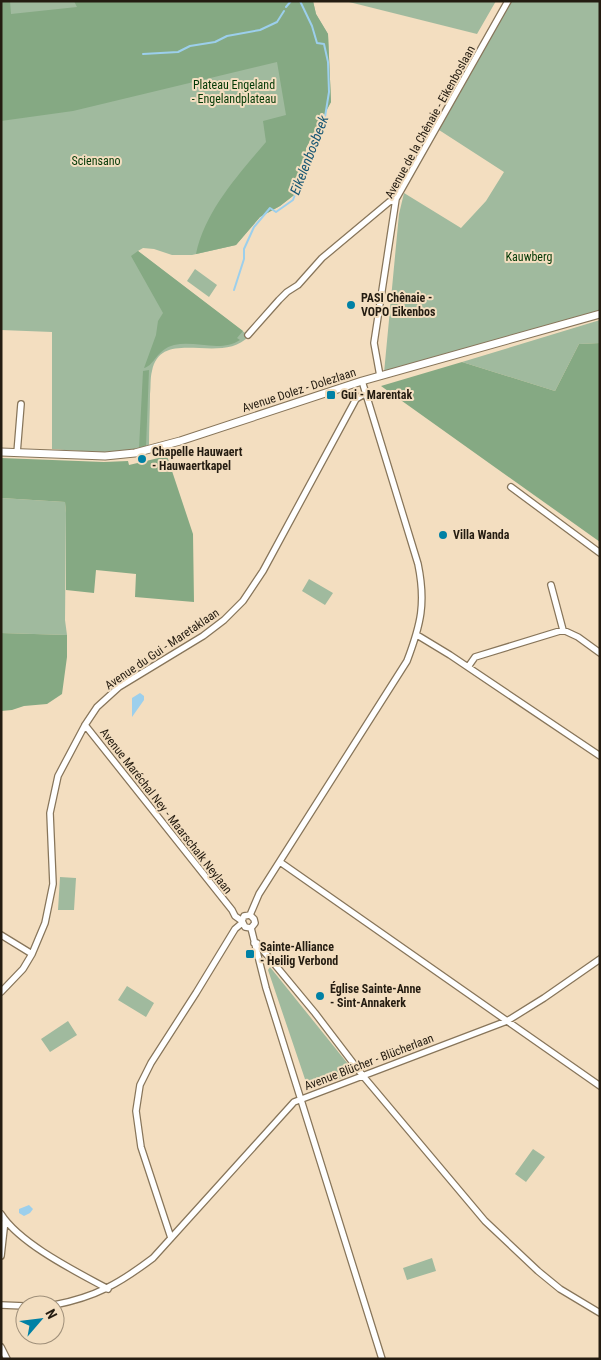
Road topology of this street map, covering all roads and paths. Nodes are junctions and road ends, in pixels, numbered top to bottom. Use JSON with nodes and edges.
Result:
{"nodes":[{"id":1,"x":508,"y":1,"type":"edge"},
{"id":2,"x":396,"y":200,"type":"junction"},
{"id":3,"x":600,"y":314,"type":"edge"},
{"id":4,"x":248,"y":335,"type":"dead end"},
{"id":5,"x":380,"y":376,"type":"junction"},
{"id":6,"x":362,"y":381,"type":"junction"},
{"id":7,"x":366,"y":393,"type":"junction"},
{"id":8,"x":21,"y":404,"type":"dead end"},
{"id":9,"x":1,"y":452,"type":"edge"},
{"id":10,"x":17,"y":453,"type":"junction"},
{"id":11,"x":511,"y":487,"type":"dead end"},
{"id":12,"x":600,"y":553,"type":"edge"},
{"id":13,"x":551,"y":586,"type":"dead end"},
{"id":14,"x":563,"y":630,"type":"junction"},
{"id":15,"x":417,"y":635,"type":"junction"},
{"id":16,"x":600,"y":653,"type":"edge"},
{"id":17,"x":468,"y":667,"type":"junction"},
{"id":18,"x":85,"y":725,"type":"junction"},
{"id":19,"x":600,"y":756,"type":"edge"},
{"id":20,"x":280,"y":862,"type":"junction"},
{"id":21,"x":232,"y":910,"type":"junction"},
{"id":22,"x":248,"y":915,"type":"junction"},
{"id":23,"x":242,"y":922,"type":"junction"},
{"id":24,"x":249,"y":928,"type":"junction"},
{"id":25,"x":233,"y":934,"type":"junction"},
{"id":26,"x":1,"y":935,"type":"edge"},
{"id":27,"x":254,"y":943,"type":"junction"},
{"id":28,"x":32,"y":954,"type":"junction"},
{"id":29,"x":600,"y":959,"type":"edge"},
{"id":30,"x":1,"y":992,"type":"edge"},
{"id":31,"x":507,"y":1021,"type":"junction"},
{"id":32,"x":362,"y":1076,"type":"junction"},
{"id":33,"x":600,"y":1086,"type":"edge"},
{"id":34,"x":300,"y":1099,"type":"junction"},
{"id":35,"x":1,"y":1214,"type":"edge"},
{"id":36,"x":5,"y":1220,"type":"junction"},
{"id":37,"x":171,"y":1238,"type":"junction"},
{"id":38,"x":1,"y":1256,"type":"edge"},
{"id":39,"x":108,"y":1289,"type":"junction"},
{"id":40,"x":65,"y":1303,"type":"edge"},
{"id":41,"x":1,"y":1305,"type":"edge"},
{"id":42,"x":15,"y":1306,"type":"edge"},
{"id":43,"x":600,"y":1313,"type":"edge"},
{"id":44,"x":1,"y":1347,"type":"edge"},
{"id":45,"x":7,"y":1359,"type":"edge"},
{"id":46,"x":382,"y":1359,"type":"edge"}],
"edges":[{"from":1,"to":2,"type":"street","name":"Avenue de la Chênaie - Eikenboslaan"},
{"from":2,"to":4,"type":"street"},
{"from":2,"to":5,"type":"street","name":"Avenue de la Chênaie - Eikenboslaan"},
{"from":3,"to":5,"type":"street","name":"Avenue Dolez - Dolezlaan"},
{"from":5,"to":6,"type":"street","name":"Avenue Dolez - Dolezlaan"},
{"from":6,"to":7,"type":"street"},
{"from":6,"to":10,"type":"street","name":"Avenue Dolez - Dolezlaan"},
{"from":7,"to":15,"type":"street"},
{"from":7,"to":18,"type":"street","name":"Avenue du Gui - Maretaklaan"},
{"from":8,"to":10,"type":"street"},
{"from":9,"to":10,"type":"street","name":"Avenue Dolez - Dolezlaan"},
{"from":11,"to":12,"type":"street"},
{"from":13,"to":14,"type":"street"},
{"from":14,"to":16,"type":"street"},
{"from":14,"to":17,"type":"street"},
{"from":15,"to":17,"type":"street"},
{"from":15,"to":20,"type":"street"},
{"from":17,"to":19,"type":"street"},
{"from":18,"to":21,"type":"street","name":"Avenue Maréchal Ney - Maarschalk Neylaan"},
{"from":18,"to":28,"type":"street","name":"Avenue du Gui - Maretaklaan"},
{"from":20,"to":22,"type":"street"},
{"from":20,"to":31,"type":"street"},
{"from":21,"to":22,"type":"street","name":"Avenue Maréchal Ney - Maarschalk Neylaan"},
{"from":21,"to":23,"type":"street","name":"Avenue Maréchal Ney - Maarschalk Neylaan"},
{"from":22,"to":23,"type":"street"},
{"from":22,"to":24,"type":"street"},
{"from":23,"to":24,"type":"street","name":"Avenue Maréchal Ney - Maarschalk Neylaan"},
{"from":23,"to":25,"type":"street"},
{"from":24,"to":25,"type":"street"},
{"from":24,"to":27,"type":"street"},
{"from":25,"to":37,"type":"street"},
{"from":26,"to":28,"type":"street"},
{"from":27,"to":32,"type":"street"},
{"from":27,"to":34,"type":"street"},
{"from":28,"to":30,"type":"street","name":"Avenue du Gui - Maretaklaan"},
{"from":29,"to":31,"type":"street","name":"Avenue Blücher - Blücherlaan"},
{"from":31,"to":32,"type":"street","name":"Avenue Blücher - Blücherlaan"},
{"from":31,"to":33,"type":"street"},
{"from":32,"to":34,"type":"street","name":"Avenue Blücher - Blücherlaan"},
{"from":32,"to":43,"type":"street"},
{"from":34,"to":37,"type":"street","name":"Avenue Blücher - Blücherlaan"},
{"from":34,"to":46,"type":"street"},
{"from":35,"to":36,"type":"street"},
{"from":36,"to":38,"type":"street"},
{"from":36,"to":39,"type":"street"},
{"from":37,"to":39,"type":"street","name":"Avenue Blücher - Blücherlaan"},
{"from":39,"to":40,"type":"street","name":"Avenue Blücher - Blücherlaan"},
{"from":41,"to":42,"type":"street"},
{"from":44,"to":45,"type":"street"}]}
